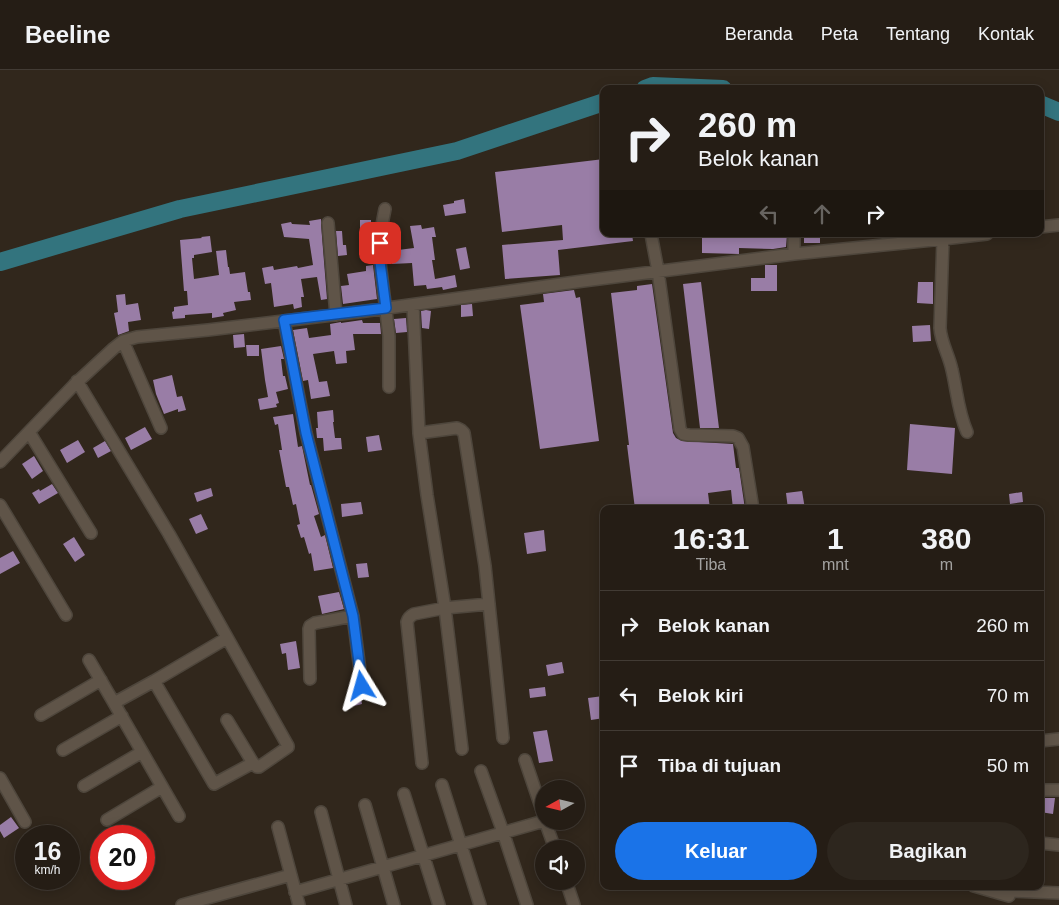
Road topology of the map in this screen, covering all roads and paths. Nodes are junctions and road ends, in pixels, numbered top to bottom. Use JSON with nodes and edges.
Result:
{"nodes":[{"id":1,"x":385,"y":209,"type":"dead end"},
{"id":2,"x":328,"y":223,"type":"dead end"},
{"id":3,"x":1044,"y":227,"type":"edge"},
{"id":4,"x":1059,"y":227,"type":"edge"},
{"id":5,"x":652,"y":237,"type":"edge"},
{"id":6,"x":794,"y":237,"type":"edge"},
{"id":7,"x":961,"y":237,"type":"edge"},
{"id":8,"x":943,"y":239,"type":"junction"},
{"id":9,"x":794,"y":254,"type":"junction"},
{"id":10,"x":658,"y":271,"type":"junction"},
{"id":11,"x":413,"y":305,"type":"junction"},
{"id":12,"x":386,"y":308,"type":"junction"},
{"id":13,"x":336,"y":315,"type":"junction"},
{"id":14,"x":284,"y":320,"type":"junction"},
{"id":15,"x":123,"y":341,"type":"junction"},
{"id":16,"x":77,"y":381,"type":"junction"},
{"id":17,"x":389,"y":387,"type":"dead end"},
{"id":18,"x":161,"y":428,"type":"dead end"},
{"id":19,"x":29,"y":432,"type":"junction"},
{"id":20,"x":966,"y":432,"type":"dead end"},
{"id":21,"x":419,"y":433,"type":"junction"},
{"id":22,"x":0,"y":462,"type":"edge"},
{"id":23,"x":0,"y":505,"type":"edge"},
{"id":24,"x":752,"y":505,"type":"edge"},
{"id":25,"x":91,"y":533,"type":"dead end"},
{"id":26,"x":489,"y":604,"type":"junction"},
{"id":27,"x":444,"y":608,"type":"junction"},
{"id":28,"x":66,"y":615,"type":"dead end"},
{"id":29,"x":353,"y":616,"type":"junction"},
{"id":30,"x":227,"y":638,"type":"junction"},
{"id":31,"x":89,"y":660,"type":"dead end"},
{"id":32,"x":310,"y":679,"type":"dead end"},
{"id":33,"x":101,"y":680,"type":"junction"},
{"id":34,"x":154,"y":681,"type":"junction"},
{"id":35,"x":362,"y":686,"type":"dead end"},
{"id":36,"x":114,"y":703,"type":"junction"},
{"id":37,"x":41,"y":716,"type":"dead end"},
{"id":38,"x":122,"y":716,"type":"junction"},
{"id":39,"x":227,"y":720,"type":"dead end"},
{"id":40,"x":503,"y":738,"type":"dead end"},
{"id":41,"x":1059,"y":740,"type":"edge"},
{"id":42,"x":1044,"y":741,"type":"edge"},
{"id":43,"x":462,"y":749,"type":"dead end"},
{"id":44,"x":63,"y":750,"type":"dead end"},
{"id":45,"x":142,"y":752,"type":"junction"},
{"id":46,"x":524,"y":760,"type":"dead end"},
{"id":47,"x":253,"y":763,"type":"junction"},
{"id":48,"x":422,"y":763,"type":"dead end"},
{"id":49,"x":481,"y":771,"type":"dead end"},
{"id":50,"x":0,"y":778,"type":"edge"},
{"id":51,"x":442,"y":785,"type":"dead end"},
{"id":52,"x":84,"y":786,"type":"dead end"},
{"id":53,"x":162,"y":787,"type":"junction"},
{"id":54,"x":1044,"y":790,"type":"edge"},
{"id":55,"x":1059,"y":790,"type":"edge"},
{"id":56,"x":535,"y":791,"type":"edge"},
{"id":57,"x":404,"y":794,"type":"dead end"},
{"id":58,"x":365,"y":805,"type":"dead end"},
{"id":59,"x":321,"y":812,"type":"dead end"},
{"id":60,"x":179,"y":816,"type":"dead end"},
{"id":61,"x":107,"y":820,"type":"dead end"},
{"id":62,"x":25,"y":822,"type":"dead end"},
{"id":63,"x":535,"y":824,"type":"edge"},
{"id":64,"x":278,"y":827,"type":"dead end"},
{"id":65,"x":503,"y":832,"type":"junction"},
{"id":66,"x":1044,"y":843,"type":"edge"},
{"id":67,"x":461,"y":844,"type":"junction"},
{"id":68,"x":1059,"y":845,"type":"edge"},
{"id":69,"x":423,"y":855,"type":"junction"},
{"id":70,"x":383,"y":867,"type":"junction"},
{"id":71,"x":291,"y":875,"type":"junction"},
{"id":72,"x":339,"y":879,"type":"junction"},
{"id":73,"x":569,"y":890,"type":"edge"},
{"id":74,"x":992,"y":890,"type":"edge"},
{"id":75,"x":295,"y":892,"type":"junction"},
{"id":76,"x":1059,"y":893,"type":"edge"},
{"id":77,"x":1009,"y":894,"type":"edge"},
{"id":78,"x":182,"y":905,"type":"edge"},
{"id":79,"x":299,"y":905,"type":"edge"},
{"id":80,"x":346,"y":905,"type":"edge"},
{"id":81,"x":394,"y":905,"type":"edge"},
{"id":82,"x":439,"y":905,"type":"edge"},
{"id":83,"x":480,"y":905,"type":"edge"},
{"id":84,"x":527,"y":905,"type":"edge"},
{"id":85,"x":574,"y":905,"type":"edge"}],
"edges":[{"from":1,"to":12,"type":"street"},
{"from":2,"to":13,"type":"street"},
{"from":3,"to":4,"type":"street"},
{"from":5,"to":10,"type":"street"},
{"from":6,"to":9,"type":"street"},
{"from":7,"to":8,"type":"street"},
{"from":8,"to":9,"type":"street"},
{"from":8,"to":20,"type":"street"},
{"from":9,"to":10,"type":"street"},
{"from":10,"to":11,"type":"street"},
{"from":10,"to":24,"type":"street"},
{"from":11,"to":12,"type":"street"},
{"from":11,"to":21,"type":"street"},
{"from":12,"to":13,"type":"street"},
{"from":12,"to":17,"type":"street"},
{"from":13,"to":14,"type":"street"},
{"from":14,"to":15,"type":"street"},
{"from":14,"to":29,"type":"street"},
{"from":15,"to":16,"type":"street"},
{"from":15,"to":18,"type":"street"},
{"from":16,"to":19,"type":"street"},
{"from":16,"to":30,"type":"street"},
{"from":19,"to":22,"type":"street"},
{"from":19,"to":25,"type":"street"},
{"from":21,"to":26,"type":"street"},
{"from":21,"to":27,"type":"street"},
{"from":23,"to":28,"type":"street"},
{"from":26,"to":27,"type":"street"},
{"from":26,"to":40,"type":"street"},
{"from":27,"to":43,"type":"street"},
{"from":27,"to":48,"type":"street"},
{"from":29,"to":32,"type":"street"},
{"from":29,"to":35,"type":"street"},
{"from":30,"to":34,"type":"street"},
{"from":30,"to":47,"type":"street"},
{"from":31,"to":33,"type":"street"},
{"from":33,"to":36,"type":"street"},
{"from":33,"to":37,"type":"street"},
{"from":34,"to":36,"type":"street"},
{"from":34,"to":47,"type":"street"},
{"from":36,"to":38,"type":"street"},
{"from":38,"to":44,"type":"street"},
{"from":38,"to":45,"type":"street"},
{"from":39,"to":47,"type":"street"},
{"from":41,"to":42,"type":"street"},
{"from":45,"to":52,"type":"street"},
{"from":45,"to":53,"type":"street"},
{"from":46,"to":56,"type":"street"},
{"from":49,"to":65,"type":"street"},
{"from":50,"to":62,"type":"street"},
{"from":51,"to":67,"type":"street"},
{"from":53,"to":60,"type":"street"},
{"from":53,"to":61,"type":"street"},
{"from":54,"to":55,"type":"street"},
{"from":57,"to":69,"type":"street"},
{"from":58,"to":70,"type":"street"},
{"from":59,"to":72,"type":"street"},
{"from":63,"to":65,"type":"street"},
{"from":64,"to":71,"type":"street"},
{"from":65,"to":67,"type":"street"},
{"from":65,"to":84,"type":"street"},
{"from":66,"to":68,"type":"street"},
{"from":67,"to":69,"type":"street"},
{"from":67,"to":83,"type":"street"},
{"from":69,"to":70,"type":"street"},
{"from":69,"to":82,"type":"street"},
{"from":70,"to":72,"type":"street"},
{"from":70,"to":81,"type":"street"},
{"from":71,"to":75,"type":"street"},
{"from":71,"to":78,"type":"street"},
{"from":72,"to":75,"type":"street"},
{"from":72,"to":80,"type":"street"},
{"from":73,"to":85,"type":"street"},
{"from":74,"to":77,"type":"street"},
{"from":75,"to":79,"type":"street"},
{"from":76,"to":77,"type":"street"}]}
